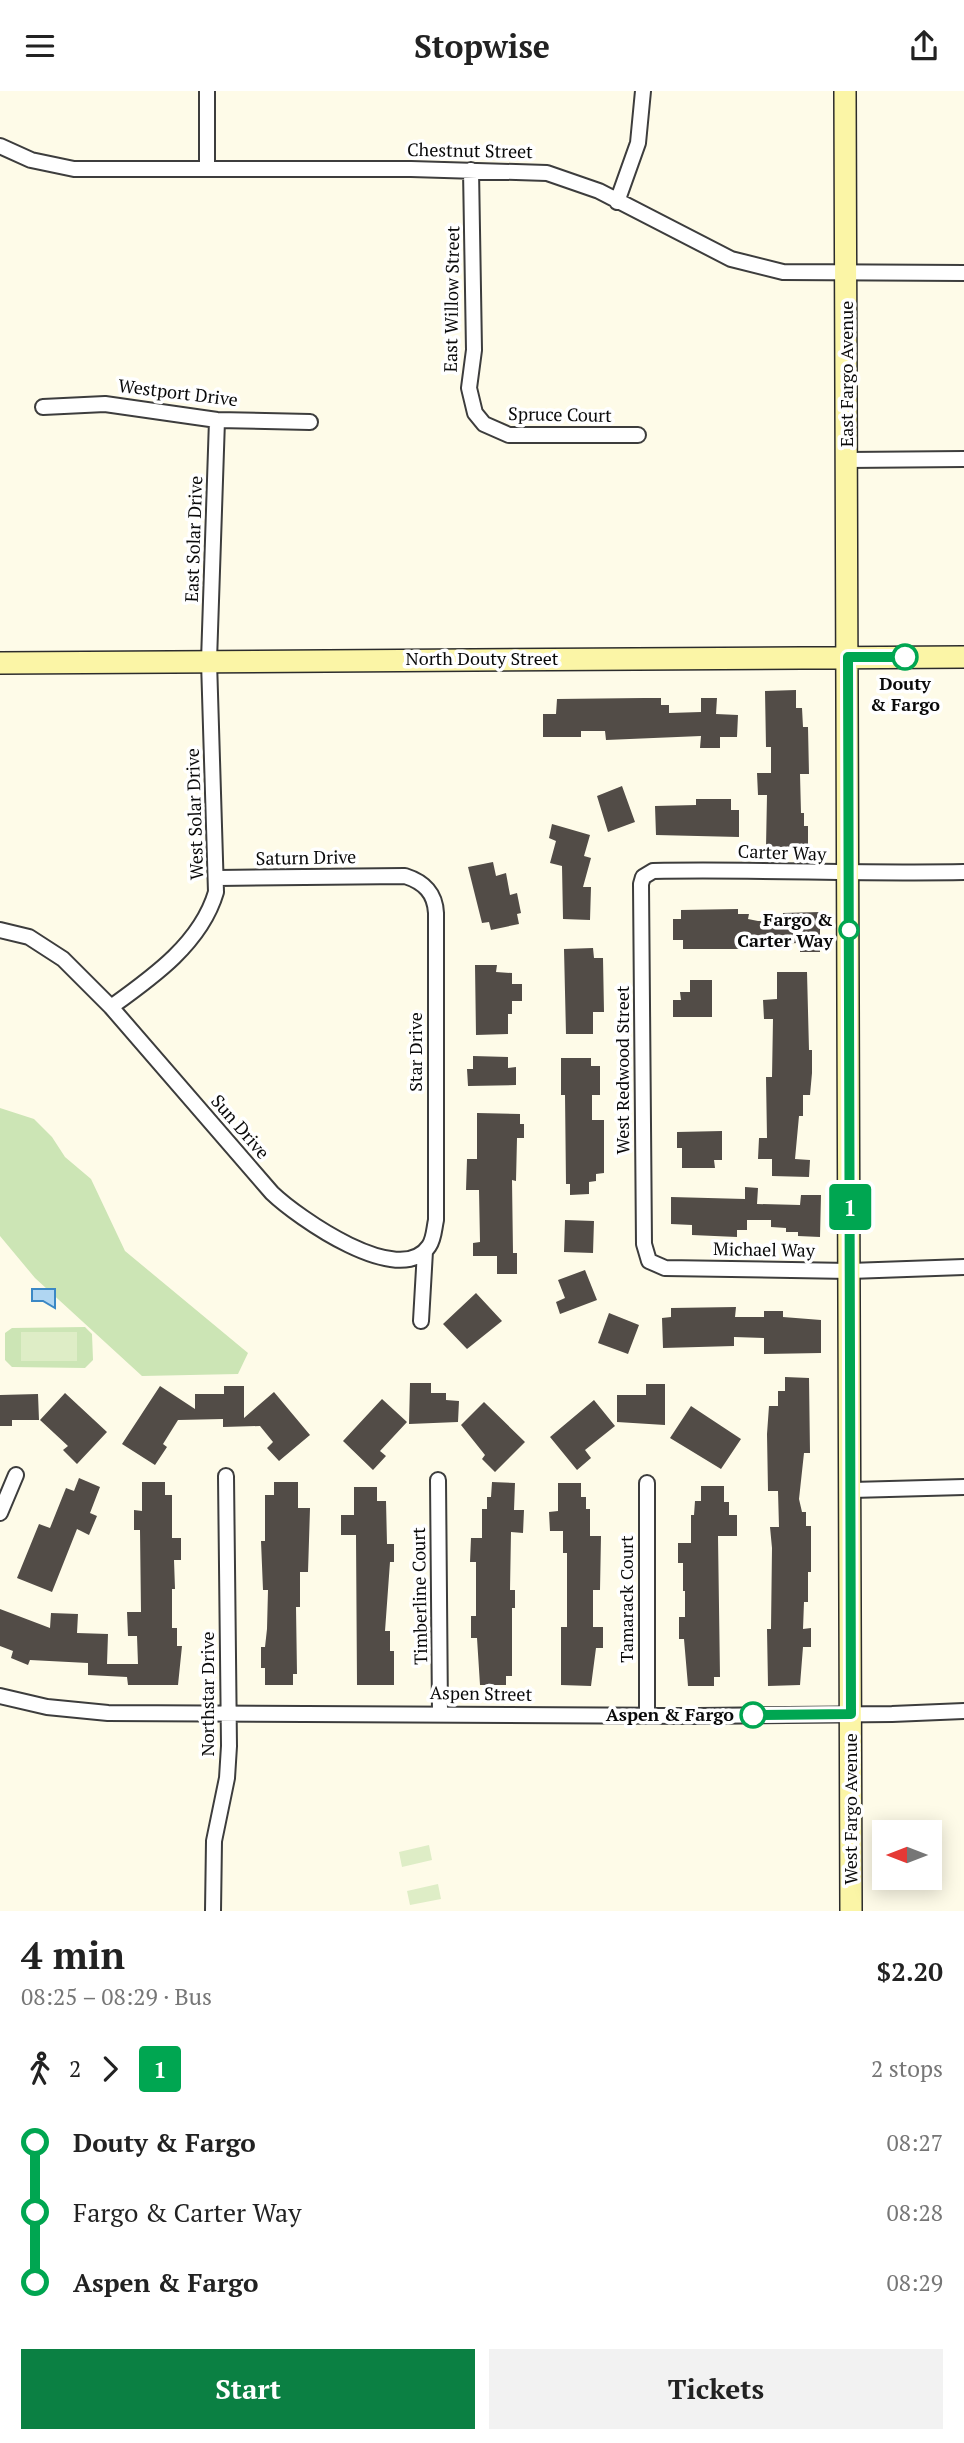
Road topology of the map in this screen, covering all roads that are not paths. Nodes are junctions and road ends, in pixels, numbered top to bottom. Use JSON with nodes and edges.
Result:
{"nodes":[{"id":1,"x":207,"y":91,"type":"edge"},
{"id":2,"x":643,"y":91,"type":"edge"},
{"id":3,"x":845,"y":91,"type":"edge"},
{"id":4,"x":0,"y":146,"type":"edge"},
{"id":5,"x":208,"y":169,"type":"junction"},
{"id":6,"x":471,"y":170,"type":"junction"},
{"id":7,"x":617,"y":202,"type":"junction"},
{"id":8,"x":847,"y":272,"type":"junction"},
{"id":9,"x":964,"y":273,"type":"edge"},
{"id":10,"x":43,"y":408,"type":"dead end"},
{"id":11,"x":217,"y":420,"type":"junction"},
{"id":12,"x":310,"y":422,"type":"dead end"},
{"id":13,"x":484,"y":424,"type":"joint"},
{"id":14,"x":638,"y":435,"type":"dead end"},
{"id":15,"x":964,"y":459,"type":"edge"},
{"id":16,"x":847,"y":460,"type":"junction"},
{"id":17,"x":848,"y":657,"type":"junction"},
{"id":18,"x":964,"y":657,"type":"edge"},
{"id":19,"x":209,"y":660,"type":"junction"},
{"id":20,"x":0,"y":663,"type":"edge"},
{"id":21,"x":964,"y":872,"type":"edge"},
{"id":22,"x":849,"y":874,"type":"junction"},
{"id":23,"x":396,"y":876,"type":"joint"},
{"id":24,"x":643,"y":877,"type":"joint"},
{"id":25,"x":218,"y":878,"type":"junction"},
{"id":26,"x":0,"y":930,"type":"edge"},
{"id":27,"x":111,"y":1007,"type":"junction"},
{"id":28,"x":425,"y":1251,"type":"junction"},
{"id":29,"x":649,"y":1261,"type":"joint"},
{"id":30,"x":964,"y":1267,"type":"edge"},
{"id":31,"x":850,"y":1271,"type":"junction"},
{"id":32,"x":421,"y":1321,"type":"dead end"},
{"id":33,"x":16,"y":1475,"type":"dead end"},
{"id":34,"x":226,"y":1476,"type":"dead end"},
{"id":35,"x":438,"y":1480,"type":"dead end"},
{"id":36,"x":647,"y":1483,"type":"dead end"},
{"id":37,"x":964,"y":1487,"type":"edge"},
{"id":38,"x":852,"y":1490,"type":"junction"},
{"id":39,"x":0,"y":1513,"type":"edge"},
{"id":40,"x":0,"y":1696,"type":"edge"},
{"id":41,"x":964,"y":1711,"type":"edge"},
{"id":42,"x":440,"y":1712,"type":"junction"},
{"id":43,"x":228,"y":1714,"type":"junction"},
{"id":44,"x":851,"y":1714,"type":"junction"},
{"id":45,"x":647,"y":1715,"type":"junction"},
{"id":46,"x":213,"y":1911,"type":"edge"},
{"id":47,"x":851,"y":1911,"type":"edge"}],
"edges":[{"from":1,"to":5,"type":"street"},
{"from":2,"to":7,"type":"street"},
{"from":3,"to":8,"type":"main road","name":"East Fargo Avenue"},
{"from":4,"to":5,"type":"street","name":"Chestnut Street"},
{"from":5,"to":6,"type":"street","name":"Chestnut Street"},
{"from":6,"to":7,"type":"street","name":"Chestnut Street"},
{"from":6,"to":13,"type":"street","name":"East Willow Street"},
{"from":7,"to":8,"type":"street","name":"Chestnut Street"},
{"from":8,"to":9,"type":"street","name":"Chestnut Street"},
{"from":8,"to":16,"type":"main road","name":"East Fargo Avenue"},
{"from":10,"to":11,"type":"street","name":"Westport Drive"},
{"from":11,"to":12,"type":"street","name":"Westport Drive"},
{"from":11,"to":19,"type":"street","name":"East Solar Drive"},
{"from":13,"to":14,"type":"street","name":"Spruce Court"},
{"from":15,"to":16,"type":"street"},
{"from":16,"to":17,"type":"main road","name":"East Fargo Avenue"},
{"from":17,"to":18,"type":"main road","name":"North Douty Street"},
{"from":17,"to":19,"type":"main road","name":"North Douty Street"},
{"from":17,"to":22,"type":"main road","name":"West Fargo Avenue"},
{"from":19,"to":20,"type":"main road","name":"North Douty Street"},
{"from":19,"to":25,"type":"street","name":"West Solar Drive"},
{"from":21,"to":22,"type":"street","name":"Carter Way"},
{"from":22,"to":24,"type":"street","name":"Carter Way"},
{"from":22,"to":31,"type":"main road","name":"West Fargo Avenue"},
{"from":23,"to":25,"type":"street","name":"Saturn Drive"},
{"from":23,"to":28,"type":"street","name":"Star Drive"},
{"from":24,"to":29,"type":"street","name":"West Redwood Street"},
{"from":25,"to":27,"type":"street","name":"West Solar Drive"},
{"from":26,"to":27,"type":"street","name":"Sun Drive"},
{"from":27,"to":28,"type":"street","name":"Sun Drive"},
{"from":28,"to":32,"type":"street"},
{"from":29,"to":31,"type":"street","name":"Michael Way"},
{"from":30,"to":31,"type":"street","name":"Michael Way"},
{"from":31,"to":38,"type":"main road","name":"West Fargo Avenue"},
{"from":33,"to":39,"type":"street"},
{"from":34,"to":43,"type":"street","name":"Northstar Drive"},
{"from":35,"to":42,"type":"street","name":"Timberline Court"},
{"from":36,"to":45,"type":"street","name":"Tamarack Court"},
{"from":37,"to":38,"type":"street"},
{"from":38,"to":44,"type":"main road","name":"West Fargo Avenue"},
{"from":40,"to":43,"type":"street","name":"Aspen Street"},
{"from":41,"to":44,"type":"street","name":"Aspen Street"},
{"from":42,"to":43,"type":"street","name":"Aspen Street"},
{"from":42,"to":45,"type":"street","name":"Aspen Street"},
{"from":43,"to":46,"type":"street","name":"Northstar Drive"},
{"from":44,"to":45,"type":"street","name":"Aspen Street"},
{"from":44,"to":47,"type":"main road","name":"West Fargo Avenue"}]}
